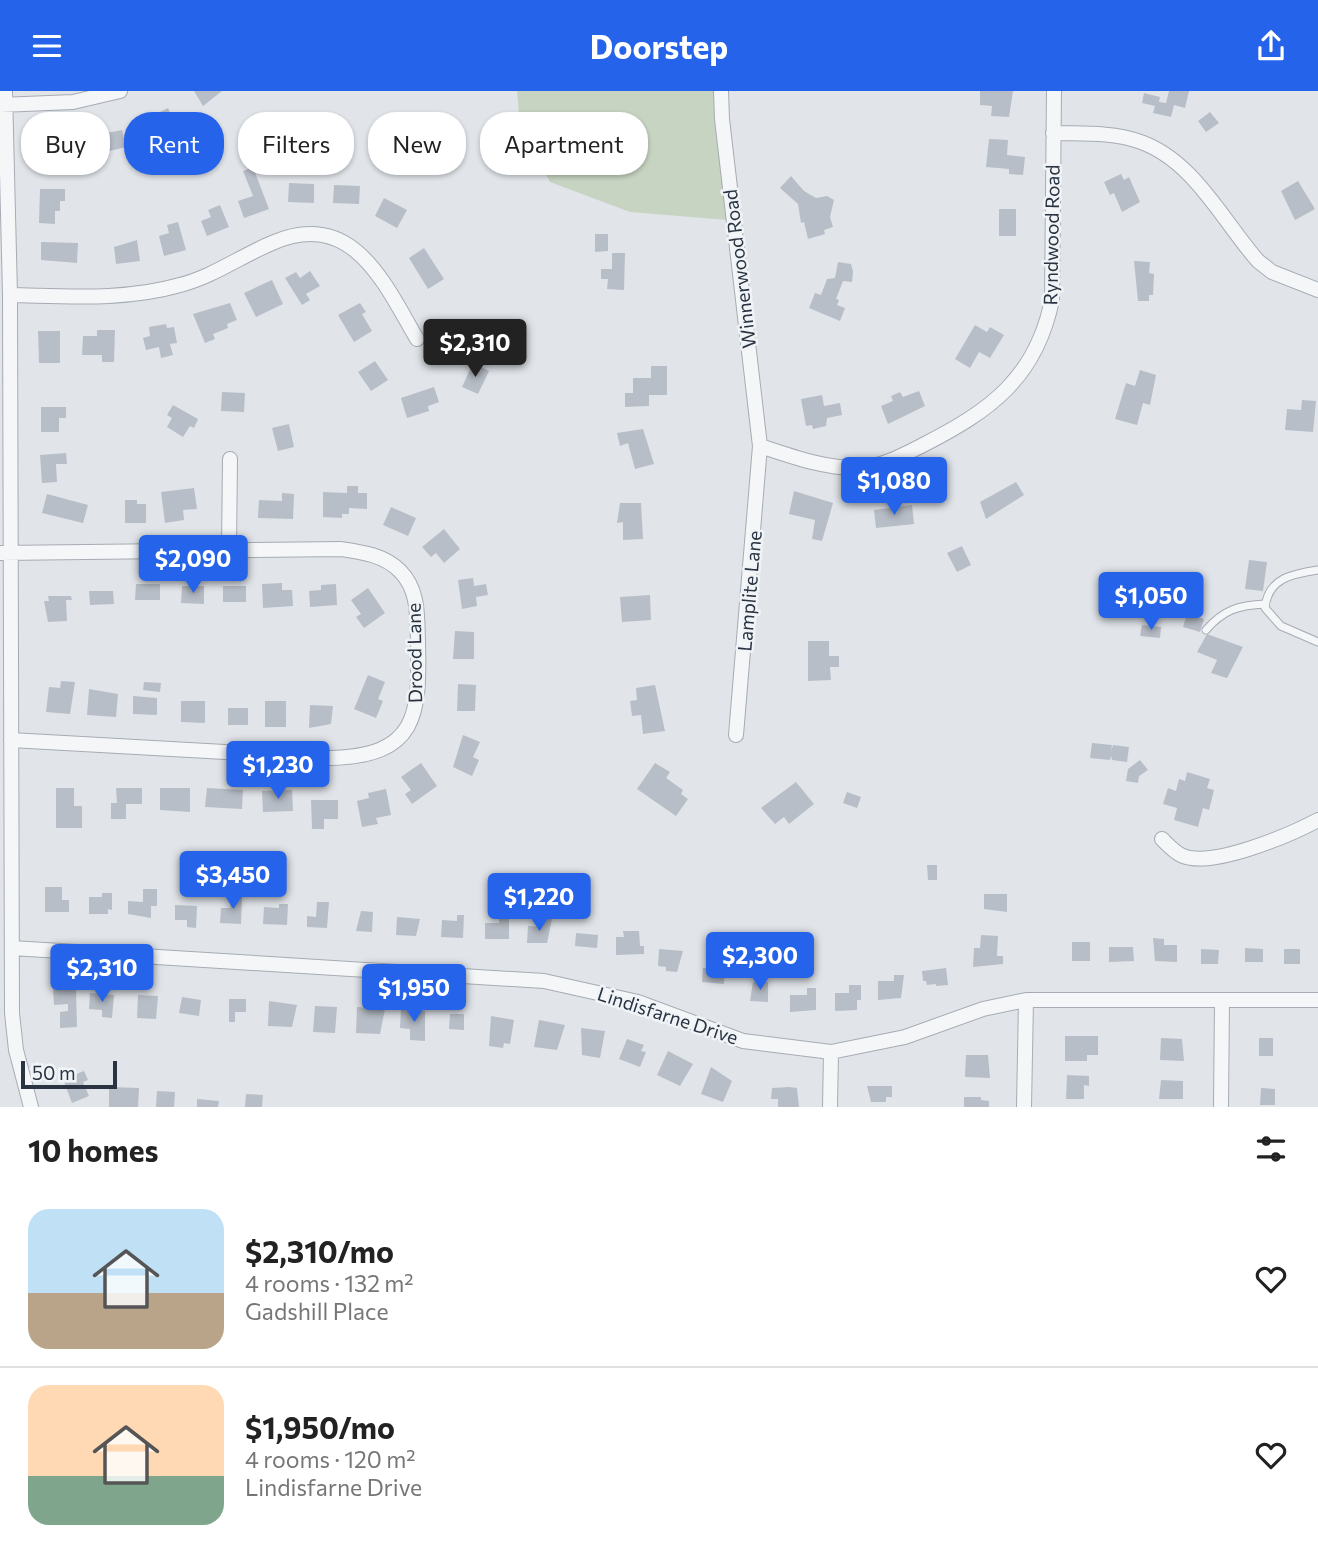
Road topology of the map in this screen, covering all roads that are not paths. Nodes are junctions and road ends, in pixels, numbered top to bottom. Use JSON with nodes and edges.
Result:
{"nodes":[{"id":1,"x":120,"y":91,"type":"edge"},
{"id":2,"x":722,"y":91,"type":"edge"},
{"id":3,"x":1054,"y":91,"type":"edge"},
{"id":4,"x":4,"y":100,"type":"edge"},
{"id":5,"x":1053,"y":133,"type":"junction"},
{"id":6,"x":1318,"y":290,"type":"edge"},
{"id":7,"x":10,"y":295,"type":"junction"},
{"id":8,"x":417,"y":339,"type":"dead end"},
{"id":9,"x":760,"y":446,"type":"junction"},
{"id":10,"x":230,"y":459,"type":"dead end"},
{"id":11,"x":229,"y":549,"type":"junction"},
{"id":12,"x":4,"y":553,"type":"edge"},
{"id":13,"x":1318,"y":570,"type":"edge"},
{"id":14,"x":1265,"y":604,"type":"junction"},
{"id":15,"x":1206,"y":629,"type":"dead end"},
{"id":16,"x":1318,"y":642,"type":"edge"},
{"id":17,"x":736,"y":734,"type":"dead end"},
{"id":18,"x":11,"y":740,"type":"junction"},
{"id":19,"x":1318,"y":820,"type":"edge"},
{"id":20,"x":1162,"y":839,"type":"dead end"},
{"id":21,"x":12,"y":948,"type":"junction"},
{"id":22,"x":1026,"y":1000,"type":"junction"},
{"id":23,"x":1222,"y":1000,"type":"junction"},
{"id":24,"x":1318,"y":1000,"type":"edge"},
{"id":25,"x":6,"y":1014,"type":"edge"},
{"id":26,"x":831,"y":1052,"type":"junction"},
{"id":27,"x":31,"y":1107,"type":"edge"},
{"id":28,"x":830,"y":1107,"type":"edge"},
{"id":29,"x":1024,"y":1107,"type":"edge"},
{"id":30,"x":1221,"y":1107,"type":"edge"}],
"edges":[{"from":1,"to":4,"type":"street"},
{"from":2,"to":9,"type":"street","name":"Winnerwood Road"},
{"from":3,"to":5,"type":"street","name":"Ryndwood Road"},
{"from":4,"to":7,"type":"street"},
{"from":5,"to":6,"type":"street"},
{"from":5,"to":9,"type":"street","name":"Ryndwood Road"},
{"from":7,"to":8,"type":"street"},
{"from":7,"to":12,"type":"street"},
{"from":9,"to":17,"type":"street","name":"Lamplite Lane"},
{"from":10,"to":11,"type":"street"},
{"from":11,"to":12,"type":"street","name":"Drood Lane"},
{"from":11,"to":18,"type":"street","name":"Drood Lane"},
{"from":12,"to":18,"type":"street"},
{"from":13,"to":14,"type":"lane"},
{"from":14,"to":15,"type":"lane"},
{"from":14,"to":16,"type":"lane"},
{"from":18,"to":21,"type":"street"},
{"from":19,"to":20,"type":"street"},
{"from":21,"to":25,"type":"street"},
{"from":21,"to":26,"type":"street","name":"Lindisfarne Drive"},
{"from":22,"to":23,"type":"street","name":"Lindisfarne Drive"},
{"from":22,"to":26,"type":"street","name":"Lindisfarne Drive"},
{"from":22,"to":29,"type":"street"},
{"from":23,"to":24,"type":"street","name":"Lindisfarne Drive"},
{"from":23,"to":30,"type":"street"},
{"from":25,"to":27,"type":"street"},
{"from":26,"to":28,"type":"street"}]}
